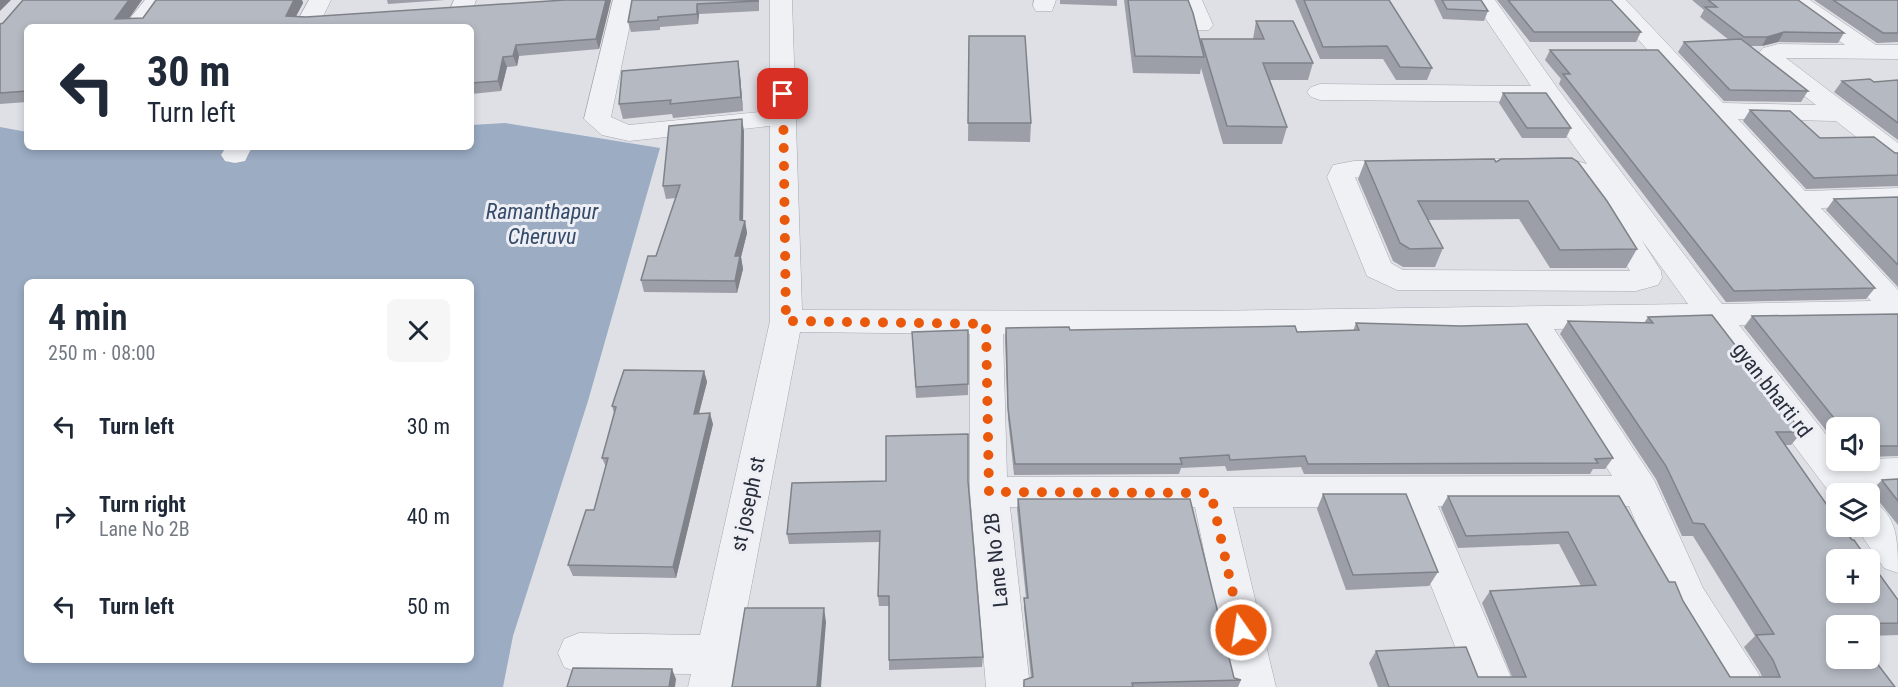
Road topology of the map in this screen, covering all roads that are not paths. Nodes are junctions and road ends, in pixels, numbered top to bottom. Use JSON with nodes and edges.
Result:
{"nodes":[{"id":1,"x":157,"y":0,"type":"edge"},
{"id":2,"x":624,"y":0,"type":"edge"},
{"id":3,"x":781,"y":0,"type":"edge"},
{"id":4,"x":1191,"y":0,"type":"edge"},
{"id":5,"x":1484,"y":0,"type":"edge"},
{"id":6,"x":1614,"y":0,"type":"edge"},
{"id":7,"x":1795,"y":0,"type":"edge"},
{"id":8,"x":439,"y":9,"type":"edge"},
{"id":9,"x":467,"y":10,"type":"edge"},
{"id":10,"x":137,"y":24,"type":"edge"},
{"id":11,"x":1201,"y":25,"type":"dead end"},
{"id":12,"x":1624,"y":51,"type":"edge"},
{"id":13,"x":1659,"y":51,"type":"junction"},
{"id":14,"x":1871,"y":52,"type":"junction"},
{"id":15,"x":1898,"y":52,"type":"edge"},
{"id":16,"x":1320,"y":92,"type":"dead end"},
{"id":17,"x":1550,"y":94,"type":"junction"},
{"id":18,"x":1715,"y":111,"type":"junction"},
{"id":19,"x":1842,"y":113,"type":"junction"},
{"id":20,"x":783,"y":117,"type":"junction"},
{"id":21,"x":1898,"y":127,"type":"edge"},
{"id":22,"x":1863,"y":129,"type":"junction"},
{"id":23,"x":1898,"y":156,"type":"edge"},
{"id":24,"x":1898,"y":197,"type":"edge"},
{"id":25,"x":1799,"y":200,"type":"junction"},
{"id":26,"x":1482,"y":281,"type":"junction"},
{"id":27,"x":1898,"y":311,"type":"edge"},
{"id":28,"x":1713,"y":315,"type":"junction"},
{"id":29,"x":1516,"y":320,"type":"junction"},
{"id":30,"x":786,"y":321,"type":"junction"},
{"id":31,"x":986,"y":324,"type":"junction"},
{"id":32,"x":1898,"y":473,"type":"edge"},
{"id":33,"x":1844,"y":483,"type":"edge"},
{"id":34,"x":1850,"y":483,"type":"edge"},
{"id":35,"x":1641,"y":491,"type":"junction"},
{"id":36,"x":989,"y":492,"type":"junction"},
{"id":37,"x":1413,"y":492,"type":"junction"},
{"id":38,"x":1211,"y":493,"type":"junction"},
{"id":39,"x":1880,"y":531,"type":"edge"},
{"id":40,"x":1898,"y":556,"type":"edge"},
{"id":41,"x":579,"y":653,"type":"dead end"},
{"id":42,"x":713,"y":671,"type":"edge"},
{"id":43,"x":1008,"y":687,"type":"edge"},
{"id":44,"x":1254,"y":687,"type":"edge"},
{"id":45,"x":1492,"y":687,"type":"edge"},
{"id":46,"x":1743,"y":687,"type":"edge"}],
"edges":[{"from":1,"to":10,"type":"street"},
{"from":2,"to":20,"type":"street"},
{"from":3,"to":20,"type":"street","name":"st joseph st"},
{"from":4,"to":11,"type":"street"},
{"from":5,"to":17,"type":"street","name":"gyan bharti rd"},
{"from":6,"to":13,"type":"street"},
{"from":7,"to":14,"type":"street"},
{"from":8,"to":9,"type":"street"},
{"from":12,"to":13,"type":"street"},
{"from":13,"to":18,"type":"street"},
{"from":14,"to":15,"type":"street"},
{"from":14,"to":19,"type":"street"},
{"from":16,"to":17,"type":"street"},
{"from":17,"to":28,"type":"street","name":"gyan bharti rd"},
{"from":18,"to":19,"type":"street"},
{"from":18,"to":25,"type":"street"},
{"from":19,"to":22,"type":"street"},
{"from":20,"to":30,"type":"street","name":"st joseph st"},
{"from":21,"to":22,"type":"street"},
{"from":22,"to":23,"type":"street"},
{"from":24,"to":25,"type":"street"},
{"from":25,"to":27,"type":"street"},
{"from":26,"to":26,"type":"street"},
{"from":26,"to":29,"type":"street"},
{"from":27,"to":28,"type":"street"},
{"from":28,"to":29,"type":"street"},
{"from":28,"to":33,"type":"street","name":"gyan bharti rd"},
{"from":29,"to":31,"type":"street"},
{"from":29,"to":35,"type":"street"},
{"from":30,"to":31,"type":"street"},
{"from":30,"to":42,"type":"street","name":"st joseph st"},
{"from":31,"to":36,"type":"street","name":"Lane No 2B"},
{"from":32,"to":34,"type":"street"},
{"from":35,"to":37,"type":"street"},
{"from":35,"to":46,"type":"street"},
{"from":36,"to":38,"type":"street"},
{"from":36,"to":43,"type":"street","name":"Lane No 2B"},
{"from":37,"to":38,"type":"street"},
{"from":37,"to":45,"type":"street"},
{"from":38,"to":44,"type":"street"},
{"from":39,"to":40,"type":"street"},
{"from":41,"to":42,"type":"street"}]}
